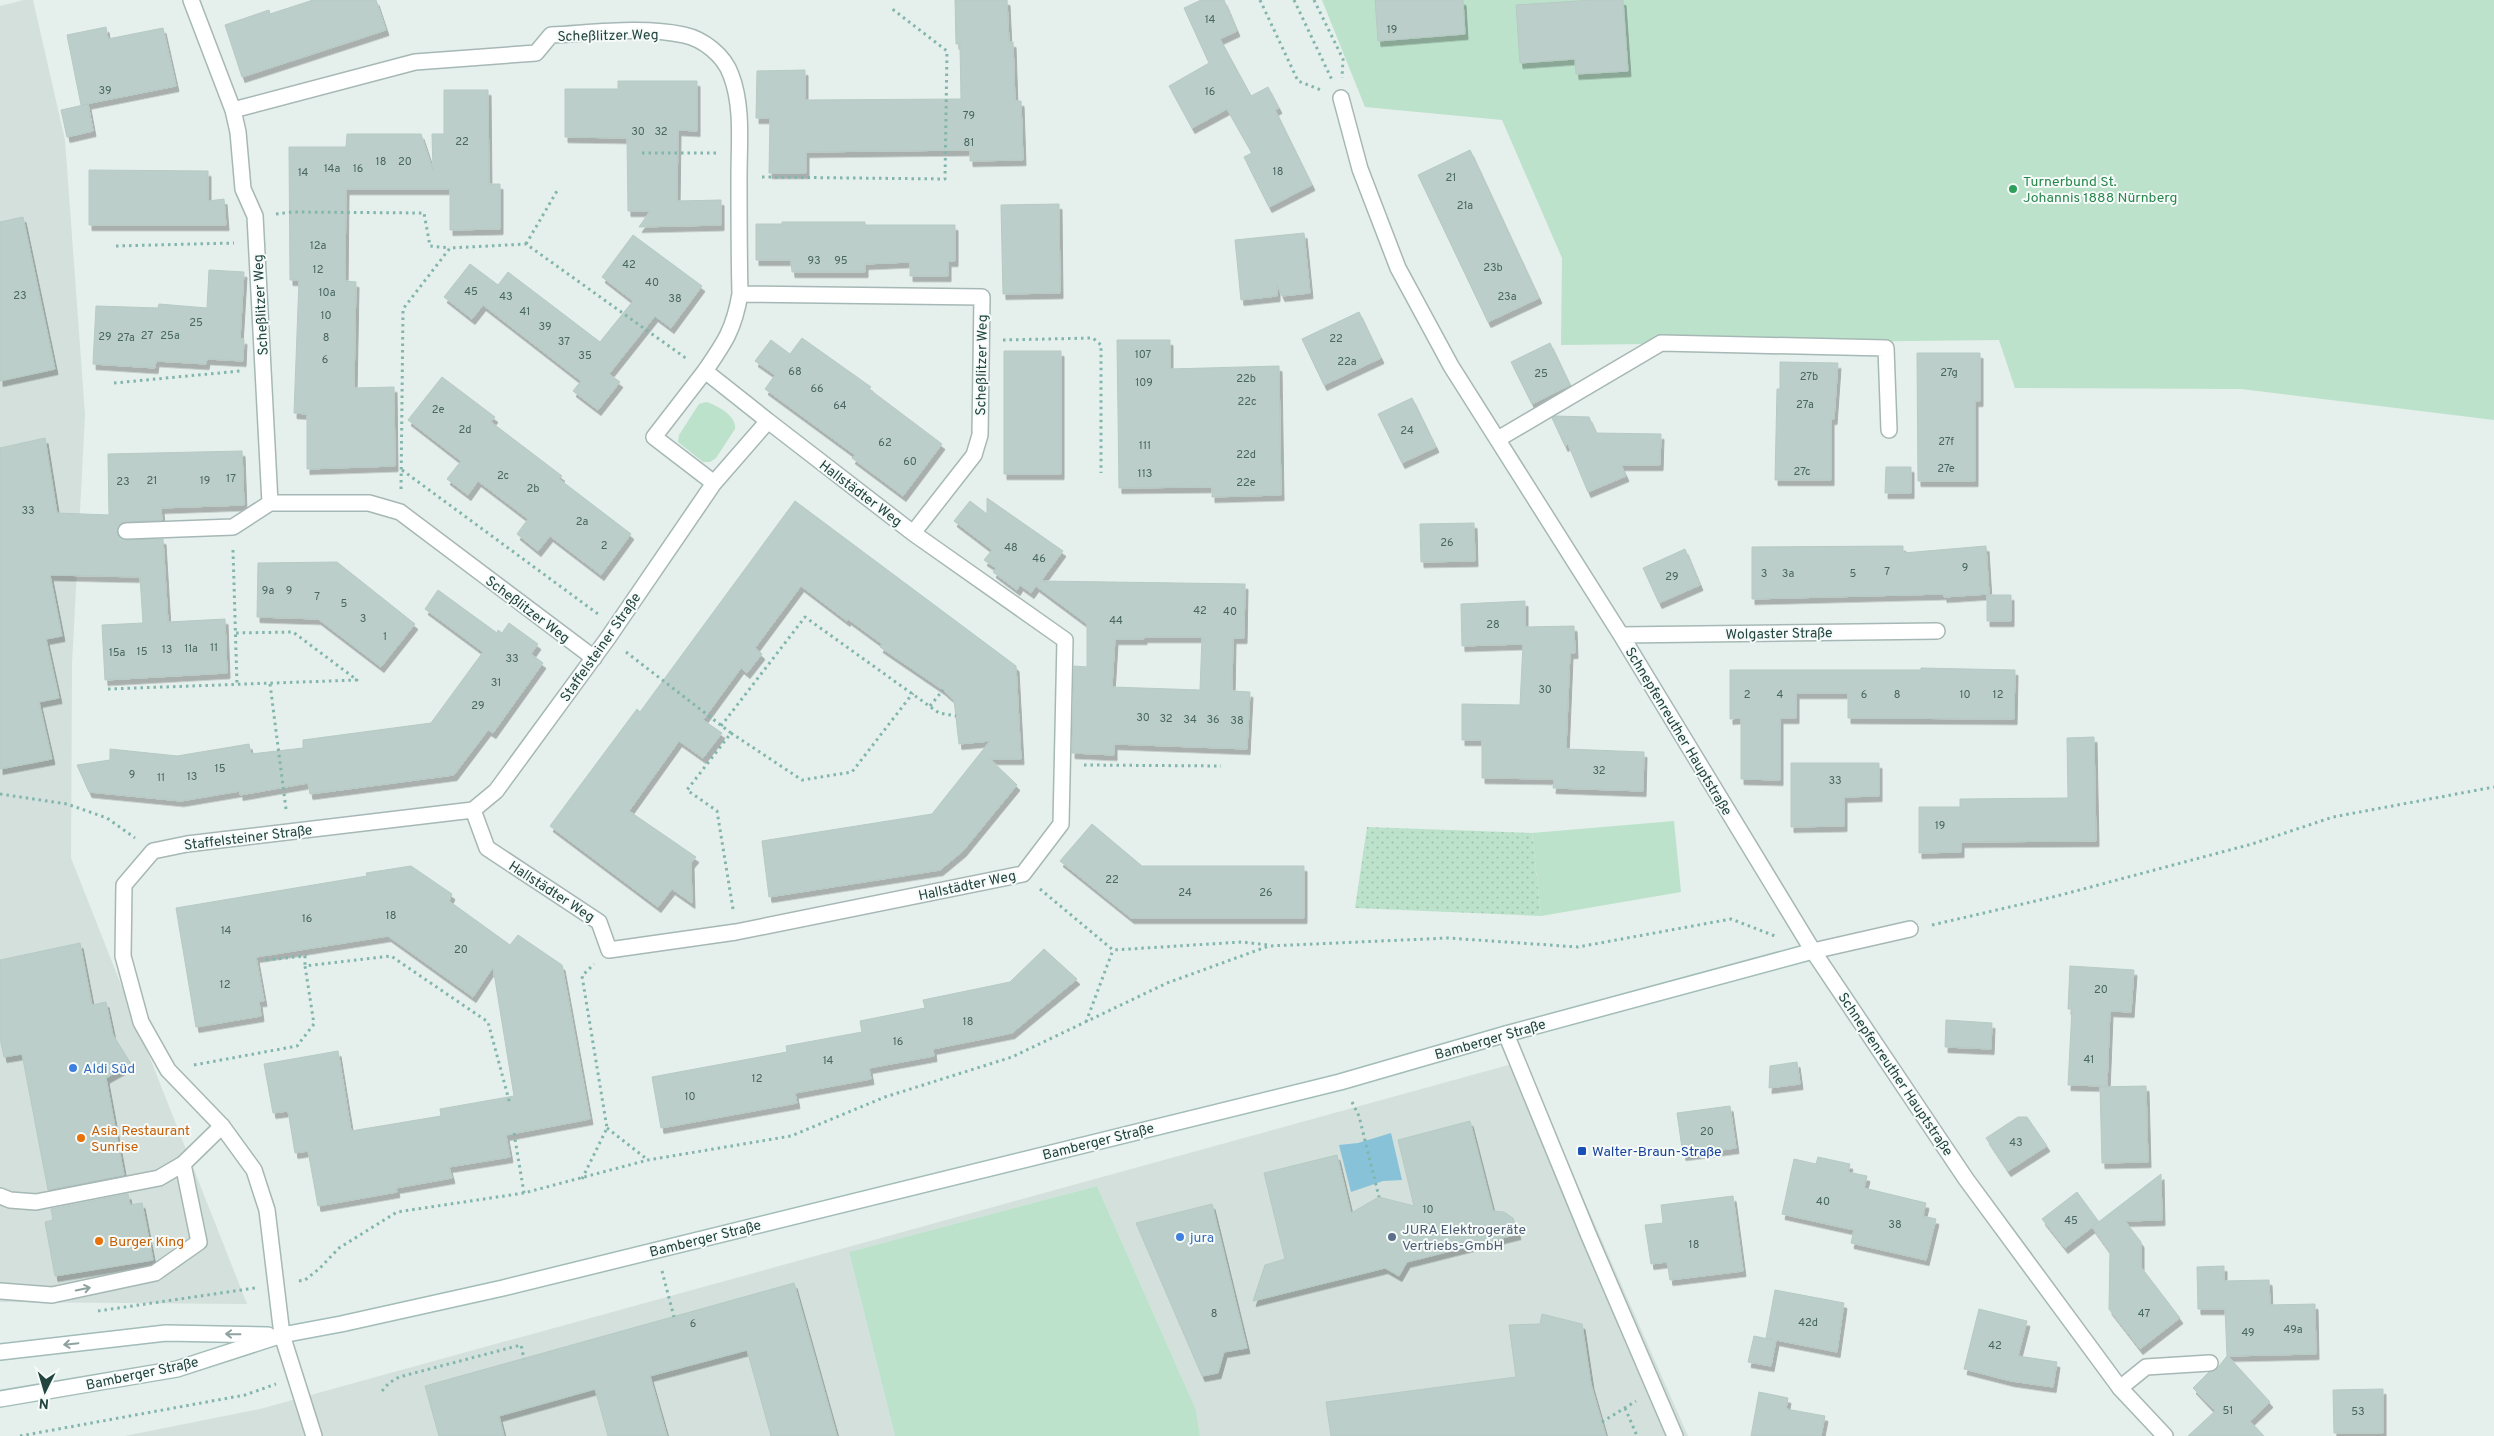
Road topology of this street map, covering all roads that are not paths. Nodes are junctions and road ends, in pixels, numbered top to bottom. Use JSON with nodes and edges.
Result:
{"nodes":[{"id":1,"x":191,"y":0,"type":"edge"},
{"id":2,"x":1341,"y":98,"type":"road end"},
{"id":3,"x":234,"y":110,"type":"junction"},
{"id":4,"x":740,"y":294,"type":"junction"},
{"id":5,"x":705,"y":371,"type":"junction"},
{"id":6,"x":774,"y":425,"type":"junction"},
{"id":7,"x":1889,"y":430,"type":"dead end"},
{"id":8,"x":1498,"y":439,"type":"junction"},
{"id":9,"x":714,"y":483,"type":"junction"},
{"id":10,"x":270,"y":503,"type":"junction"},
{"id":11,"x":126,"y":531,"type":"dead end"},
{"id":12,"x":914,"y":532,"type":"junction"},
{"id":13,"x":1937,"y":631,"type":"dead end"},
{"id":14,"x":1620,"y":635,"type":"junction"},
{"id":15,"x":594,"y":658,"type":"junction"},
{"id":16,"x":472,"y":810,"type":"junction"},
{"id":17,"x":1910,"y":929,"type":"road end"},
{"id":18,"x":1813,"y":951,"type":"junction"},
{"id":19,"x":1506,"y":1034,"type":"junction"},
{"id":20,"x":222,"y":1126,"type":"junction"},
{"id":21,"x":183,"y":1164,"type":"junction"},
{"id":22,"x":5,"y":1198,"type":"edge"},
{"id":23,"x":0,"y":1291,"type":"edge"},
{"id":24,"x":282,"y":1335,"type":"junction"},
{"id":25,"x":0,"y":1352,"type":"edge"},
{"id":26,"x":2210,"y":1363,"type":"dead end"},
{"id":27,"x":2120,"y":1388,"type":"junction"},
{"id":28,"x":0,"y":1399,"type":"edge"},
{"id":29,"x":314,"y":1436,"type":"edge"},
{"id":30,"x":1674,"y":1436,"type":"edge"},
{"id":31,"x":2165,"y":1436,"type":"edge"}],
"edges":[{"from":1,"to":3,"type":"street","name":"Scheßlitzer Weg"},
{"from":2,"to":8,"type":"street","name":"Schnepfenreuther Hauptstraße"},
{"from":3,"to":4,"type":"street","name":"Scheßlitzer Weg"},
{"from":3,"to":10,"type":"street","name":"Scheßlitzer Weg"},
{"from":4,"to":5,"type":"street","name":"Scheßlitzer Weg"},
{"from":4,"to":12,"type":"street","name":"Scheßlitzer Weg"},
{"from":5,"to":6,"type":"street"},
{"from":5,"to":9,"type":"street"},
{"from":6,"to":9,"type":"street","name":"Staffelsteiner Straße"},
{"from":6,"to":12,"type":"street","name":"Hallstädter Weg"},
{"from":7,"to":8,"type":"street"},
{"from":8,"to":14,"type":"street","name":"Schnepfenreuther Hauptstraße"},
{"from":9,"to":15,"type":"street","name":"Staffelsteiner Straße"},
{"from":10,"to":11,"type":"street"},
{"from":10,"to":15,"type":"street","name":"Scheßlitzer Weg"},
{"from":12,"to":16,"type":"street","name":"Hallstädter Weg"},
{"from":13,"to":14,"type":"street","name":"Wolgaster Straße"},
{"from":14,"to":18,"type":"street","name":"Schnepfenreuther Hauptstraße"},
{"from":15,"to":16,"type":"street","name":"Staffelsteiner Straße"},
{"from":16,"to":20,"type":"street","name":"Staffelsteiner Straße"},
{"from":17,"to":18,"type":"street","name":"Bamberger Straße"},
{"from":18,"to":19,"type":"street","name":"Bamberger Straße"},
{"from":18,"to":27,"type":"street","name":"Schnepfenreuther Hauptstraße"},
{"from":19,"to":24,"type":"street","name":"Bamberger Straße"},
{"from":19,"to":30,"type":"street"},
{"from":20,"to":21,"type":"street"},
{"from":20,"to":24,"type":"street"},
{"from":21,"to":22,"type":"street"},
{"from":23,"to":21,"type":"street","one_way":true},
{"from":24,"to":25,"type":"street","name":"Bamberger Straße","one_way":true},
{"from":24,"to":28,"type":"street","name":"Bamberger Straße"},
{"from":24,"to":29,"type":"street"},
{"from":26,"to":27,"type":"street"},
{"from":27,"to":31,"type":"street","name":"Schnepfenreuther Hauptstraße"}]}
